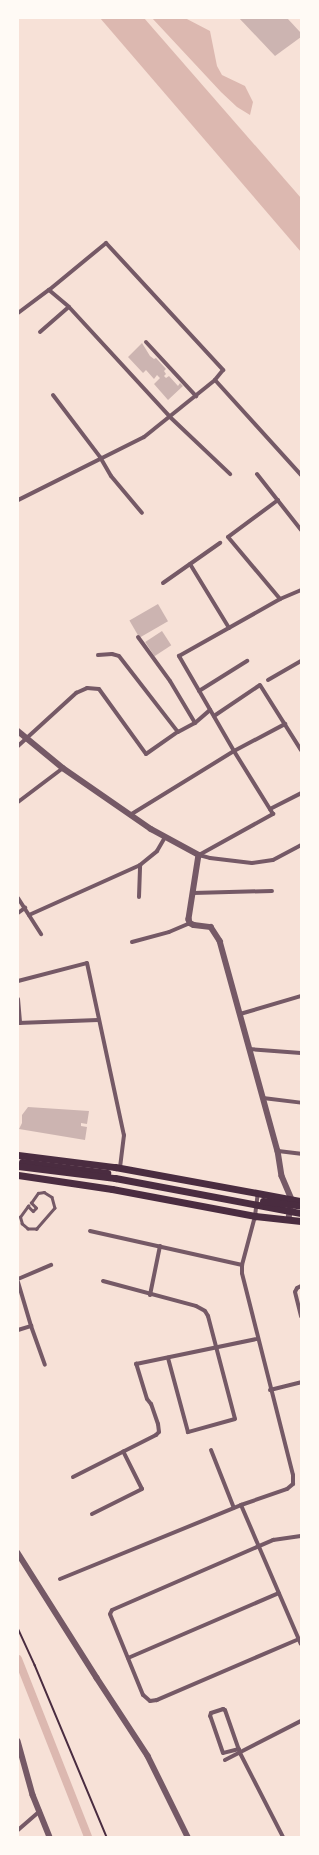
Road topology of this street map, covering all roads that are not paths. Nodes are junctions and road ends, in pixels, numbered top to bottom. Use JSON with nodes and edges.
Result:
{"nodes":[{"id":1,"x":50,"y":290,"type":"junction"},
{"id":2,"x":69,"y":307,"type":"junction"},
{"id":3,"x":18,"y":313,"type":"edge"},
{"id":4,"x":40,"y":332,"type":"dead end"},
{"id":5,"x":146,"y":342,"type":"dead end"},
{"id":6,"x":215,"y":380,"type":"junction"},
{"id":7,"x":53,"y":394,"type":"dead end"},
{"id":8,"x":196,"y":396,"type":"junction"},
{"id":9,"x":170,"y":417,"type":"junction"},
{"id":10,"x":100,"y":457,"type":"junction"},
{"id":11,"x":230,"y":474,"type":"dead end"},
{"id":12,"x":257,"y":474,"type":"dead end"},
{"id":13,"x":301,"y":475,"type":"edge"},
{"id":14,"x":18,"y":500,"type":"edge"},
{"id":15,"x":278,"y":500,"type":"junction"},
{"id":16,"x":142,"y":514,"type":"dead end"},
{"id":17,"x":301,"y":530,"type":"edge"},
{"id":18,"x":220,"y":543,"type":"dead end"},
{"id":19,"x":190,"y":564,"type":"junction"},
{"id":20,"x":162,"y":583,"type":"dead end"},
{"id":21,"x":301,"y":590,"type":"edge"},
{"id":22,"x":280,"y":599,"type":"junction"},
{"id":23,"x":229,"y":628,"type":"junction"},
{"id":24,"x":138,"y":637,"type":"dead end"},
{"id":25,"x":98,"y":656,"type":"dead end"},
{"id":26,"x":247,"y":661,"type":"dead end"},
{"id":27,"x":301,"y":661,"type":"edge"},
{"id":28,"x":268,"y":680,"type":"dead end"},
{"id":29,"x":199,"y":691,"type":"junction"},
{"id":30,"x":210,"y":710,"type":"junction"},
{"id":31,"x":214,"y":716,"type":"junction"},
{"id":32,"x":195,"y":723,"type":"junction"},
{"id":33,"x":285,"y":724,"type":"junction"},
{"id":34,"x":18,"y":731,"type":"edge"},
{"id":35,"x":178,"y":732,"type":"junction"},
{"id":36,"x":27,"y":739,"type":"junction"},
{"id":37,"x":18,"y":746,"type":"edge"},
{"id":38,"x":301,"y":750,"type":"edge"},
{"id":39,"x":234,"y":752,"type":"junction"},
{"id":40,"x":63,"y":768,"type":"junction"},
{"id":41,"x":301,"y":793,"type":"edge"},
{"id":42,"x":18,"y":802,"type":"edge"},
{"id":43,"x":270,"y":809,"type":"junction"},
{"id":44,"x":130,"y":815,"type":"junction"},
{"id":45,"x":165,"y":837,"type":"junction"},
{"id":46,"x":301,"y":844,"type":"edge"},
{"id":47,"x":199,"y":855,"type":"junction"},
{"id":48,"x":140,"y":865,"type":"junction"},
{"id":49,"x":272,"y":891,"type":"dead end"},
{"id":50,"x":193,"y":893,"type":"junction"},
{"id":51,"x":139,"y":897,"type":"dead end"},
{"id":52,"x":18,"y":898,"type":"edge"},
{"id":53,"x":25,"y":908,"type":"junction"},
{"id":54,"x":18,"y":913,"type":"edge"},
{"id":55,"x":30,"y":915,"type":"junction"},
{"id":56,"x":190,"y":923,"type":"junction"},
{"id":57,"x":41,"y":934,"type":"dead end"},
{"id":58,"x":132,"y":942,"type":"dead end"},
{"id":59,"x":18,"y":981,"type":"edge"},
{"id":60,"x":301,"y":996,"type":"edge"},
{"id":61,"x":18,"y":998,"type":"edge"},
{"id":62,"x":240,"y":1014,"type":"junction"},
{"id":63,"x":98,"y":1020,"type":"junction"},
{"id":64,"x":19,"y":1023,"type":"edge"},
{"id":65,"x":249,"y":1049,"type":"junction"},
{"id":66,"x":301,"y":1053,"type":"edge"},
{"id":67,"x":263,"y":1098,"type":"junction"},
{"id":68,"x":301,"y":1103,"type":"edge"},
{"id":69,"x":278,"y":1151,"type":"junction"},
{"id":70,"x":301,"y":1154,"type":"edge"},
{"id":71,"x":18,"y":1155,"type":"edge"},
{"id":72,"x":18,"y":1162,"type":"edge"},
{"id":73,"x":18,"y":1166,"type":"edge"},
{"id":74,"x":120,"y":1168,"type":"junction"},
{"id":75,"x":18,"y":1175,"type":"edge"},
{"id":76,"x":258,"y":1193,"type":"junction"},
{"id":77,"x":292,"y":1200,"type":"junction"},
{"id":78,"x":301,"y":1201,"type":"edge"},
{"id":79,"x":31,"y":1203,"type":"joint"},
{"id":80,"x":301,"y":1206,"type":"edge"},
{"id":81,"x":301,"y":1213,"type":"edge"},
{"id":82,"x":255,"y":1216,"type":"junction"},
{"id":83,"x":289,"y":1220,"type":"junction"},
{"id":84,"x":301,"y":1221,"type":"edge"},
{"id":85,"x":90,"y":1231,"type":"dead end"},
{"id":86,"x":160,"y":1246,"type":"junction"},
{"id":87,"x":52,"y":1265,"type":"dead end"},
{"id":88,"x":242,"y":1265,"type":"junction"},
{"id":89,"x":18,"y":1280,"type":"edge"},
{"id":90,"x":103,"y":1282,"type":"dead end"},
{"id":91,"x":301,"y":1286,"type":"edge"},
{"id":92,"x":150,"y":1295,"type":"junction"},
{"id":93,"x":301,"y":1316,"type":"edge"},
{"id":94,"x":31,"y":1326,"type":"junction"},
{"id":95,"x":18,"y":1330,"type":"edge"},
{"id":96,"x":257,"y":1339,"type":"junction"},
{"id":97,"x":216,"y":1347,"type":"junction"},
{"id":98,"x":168,"y":1358,"type":"junction"},
{"id":99,"x":44,"y":1365,"type":"dead end"},
{"id":100,"x":301,"y":1382,"type":"edge"},
{"id":101,"x":270,"y":1390,"type":"junction"},
{"id":102,"x":211,"y":1450,"type":"dead end"},
{"id":103,"x":123,"y":1451,"type":"junction"},
{"id":104,"x":73,"y":1476,"type":"dead end"},
{"id":105,"x":241,"y":1505,"type":"junction"},
{"id":106,"x":234,"y":1508,"type":"junction"},
{"id":107,"x":92,"y":1514,"type":"dead end"},
{"id":108,"x":301,"y":1536,"type":"edge"},
{"id":109,"x":259,"y":1547,"type":"junction"},
{"id":110,"x":18,"y":1553,"type":"edge"},
{"id":111,"x":60,"y":1579,"type":"dead end"},
{"id":112,"x":279,"y":1593,"type":"junction"},
{"id":113,"x":299,"y":1639,"type":"junction"},
{"id":114,"x":301,"y":1644,"type":"edge"},
{"id":115,"x":128,"y":1658,"type":"junction"},
{"id":116,"x":301,"y":1721,"type":"edge"},
{"id":117,"x":18,"y":1741,"type":"edge"},
{"id":118,"x":239,"y":1751,"type":"junction"},
{"id":119,"x":225,"y":1760,"type":"dead end"},
{"id":120,"x":40,"y":1811,"type":"junction"},
{"id":121,"x":18,"y":1830,"type":"edge"},
{"id":122,"x":50,"y":1837,"type":"edge"},
{"id":123,"x":188,"y":1837,"type":"edge"},
{"id":124,"x":283,"y":1837,"type":"edge"}],
"edges":[{"from":1,"to":2,"type":"street"},
{"from":1,"to":3,"type":"street"},
{"from":1,"to":6,"type":"street"},
{"from":2,"to":4,"type":"street"},
{"from":2,"to":9,"type":"street"},
{"from":5,"to":8,"type":"street"},
{"from":6,"to":8,"type":"street"},
{"from":6,"to":13,"type":"street"},
{"from":7,"to":10,"type":"street"},
{"from":8,"to":9,"type":"street"},
{"from":9,"to":10,"type":"street"},
{"from":9,"to":11,"type":"street"},
{"from":10,"to":14,"type":"street"},
{"from":10,"to":16,"type":"street"},
{"from":12,"to":15,"type":"street"},
{"from":15,"to":17,"type":"street"},
{"from":15,"to":22,"type":"street"},
{"from":18,"to":19,"type":"street"},
{"from":19,"to":20,"type":"street"},
{"from":19,"to":23,"type":"street"},
{"from":21,"to":22,"type":"street"},
{"from":22,"to":23,"type":"street"},
{"from":23,"to":29,"type":"street"},
{"from":24,"to":32,"type":"street"},
{"from":25,"to":35,"type":"street"},
{"from":26,"to":29,"type":"street"},
{"from":27,"to":28,"type":"street"},
{"from":29,"to":30,"type":"street"},
{"from":30,"to":31,"type":"street"},
{"from":30,"to":32,"type":"street"},
{"from":31,"to":33,"type":"street"},
{"from":31,"to":39,"type":"street"},
{"from":32,"to":35,"type":"street"},
{"from":33,"to":38,"type":"street"},
{"from":33,"to":39,"type":"street"},
{"from":34,"to":36,"type":"street"},
{"from":35,"to":36,"type":"street"},
{"from":36,"to":37,"type":"street"},
{"from":36,"to":40,"type":"street"},
{"from":39,"to":43,"type":"street"},
{"from":39,"to":44,"type":"street"},
{"from":40,"to":42,"type":"street"},
{"from":40,"to":44,"type":"street"},
{"from":41,"to":43,"type":"street"},
{"from":43,"to":47,"type":"street"},
{"from":44,"to":45,"type":"street"},
{"from":45,"to":47,"type":"street"},
{"from":45,"to":48,"type":"street"},
{"from":46,"to":47,"type":"street"},
{"from":47,"to":50,"type":"street"},
{"from":48,"to":51,"type":"street"},
{"from":48,"to":55,"type":"street"},
{"from":49,"to":50,"type":"street"},
{"from":50,"to":56,"type":"street"},
{"from":52,"to":53,"type":"street"},
{"from":53,"to":54,"type":"street"},
{"from":53,"to":55,"type":"street"},
{"from":55,"to":57,"type":"street"},
{"from":56,"to":58,"type":"street"},
{"from":56,"to":62,"type":"street"},
{"from":59,"to":63,"type":"street"},
{"from":60,"to":62,"type":"street"},
{"from":61,"to":64,"type":"street"},
{"from":62,"to":65,"type":"street"},
{"from":63,"to":64,"type":"street"},
{"from":63,"to":74,"type":"street"},
{"from":65,"to":66,"type":"street"},
{"from":65,"to":67,"type":"street"},
{"from":67,"to":68,"type":"street"},
{"from":67,"to":69,"type":"street"},
{"from":69,"to":70,"type":"street"},
{"from":69,"to":77,"type":"street"},
{"from":71,"to":74,"type":"main road"},
{"from":72,"to":80,"type":"main road"},
{"from":73,"to":81,"type":"main road"},
{"from":74,"to":76,"type":"main road"},
{"from":75,"to":82,"type":"main road"},
{"from":76,"to":77,"type":"main road"},
{"from":76,"to":82,"type":"street"},
{"from":77,"to":78,"type":"main road"},
{"from":77,"to":83,"type":"street"},
{"from":79,"to":79,"type":"lane"},
{"from":82,"to":83,"type":"main road"},
{"from":82,"to":88,"type":"street"},
{"from":83,"to":84,"type":"main road"},
{"from":85,"to":86,"type":"street"},
{"from":86,"to":88,"type":"street"},
{"from":86,"to":92,"type":"street"},
{"from":87,"to":89,"type":"street"},
{"from":88,"to":96,"type":"street"},
{"from":89,"to":94,"type":"street"},
{"from":90,"to":92,"type":"street"},
{"from":91,"to":93,"type":"street"},
{"from":92,"to":97,"type":"street"},
{"from":94,"to":95,"type":"street"},
{"from":94,"to":99,"type":"street"},
{"from":96,"to":97,"type":"street"},
{"from":96,"to":101,"type":"street"},
{"from":97,"to":98,"type":"street"},
{"from":97,"to":98,"type":"street"},
{"from":98,"to":103,"type":"street"},
{"from":100,"to":101,"type":"street"},
{"from":101,"to":105,"type":"street"},
{"from":102,"to":106,"type":"street"},
{"from":103,"to":104,"type":"street"},
{"from":103,"to":107,"type":"street"},
{"from":105,"to":106,"type":"street"},
{"from":105,"to":109,"type":"street"},
{"from":106,"to":111,"type":"street"},
{"from":108,"to":109,"type":"street"},
{"from":109,"to":112,"type":"street"},
{"from":109,"to":115,"type":"street"},
{"from":110,"to":123,"type":"street"},
{"from":112,"to":113,"type":"street"},
{"from":112,"to":115,"type":"street"},
{"from":113,"to":114,"type":"street"},
{"from":113,"to":115,"type":"street"},
{"from":116,"to":118,"type":"street"},
{"from":117,"to":120,"type":"street"},
{"from":118,"to":118,"type":"street"},
{"from":118,"to":119,"type":"street"},
{"from":118,"to":124,"type":"street"},
{"from":120,"to":121,"type":"street"},
{"from":120,"to":122,"type":"street"}]}
